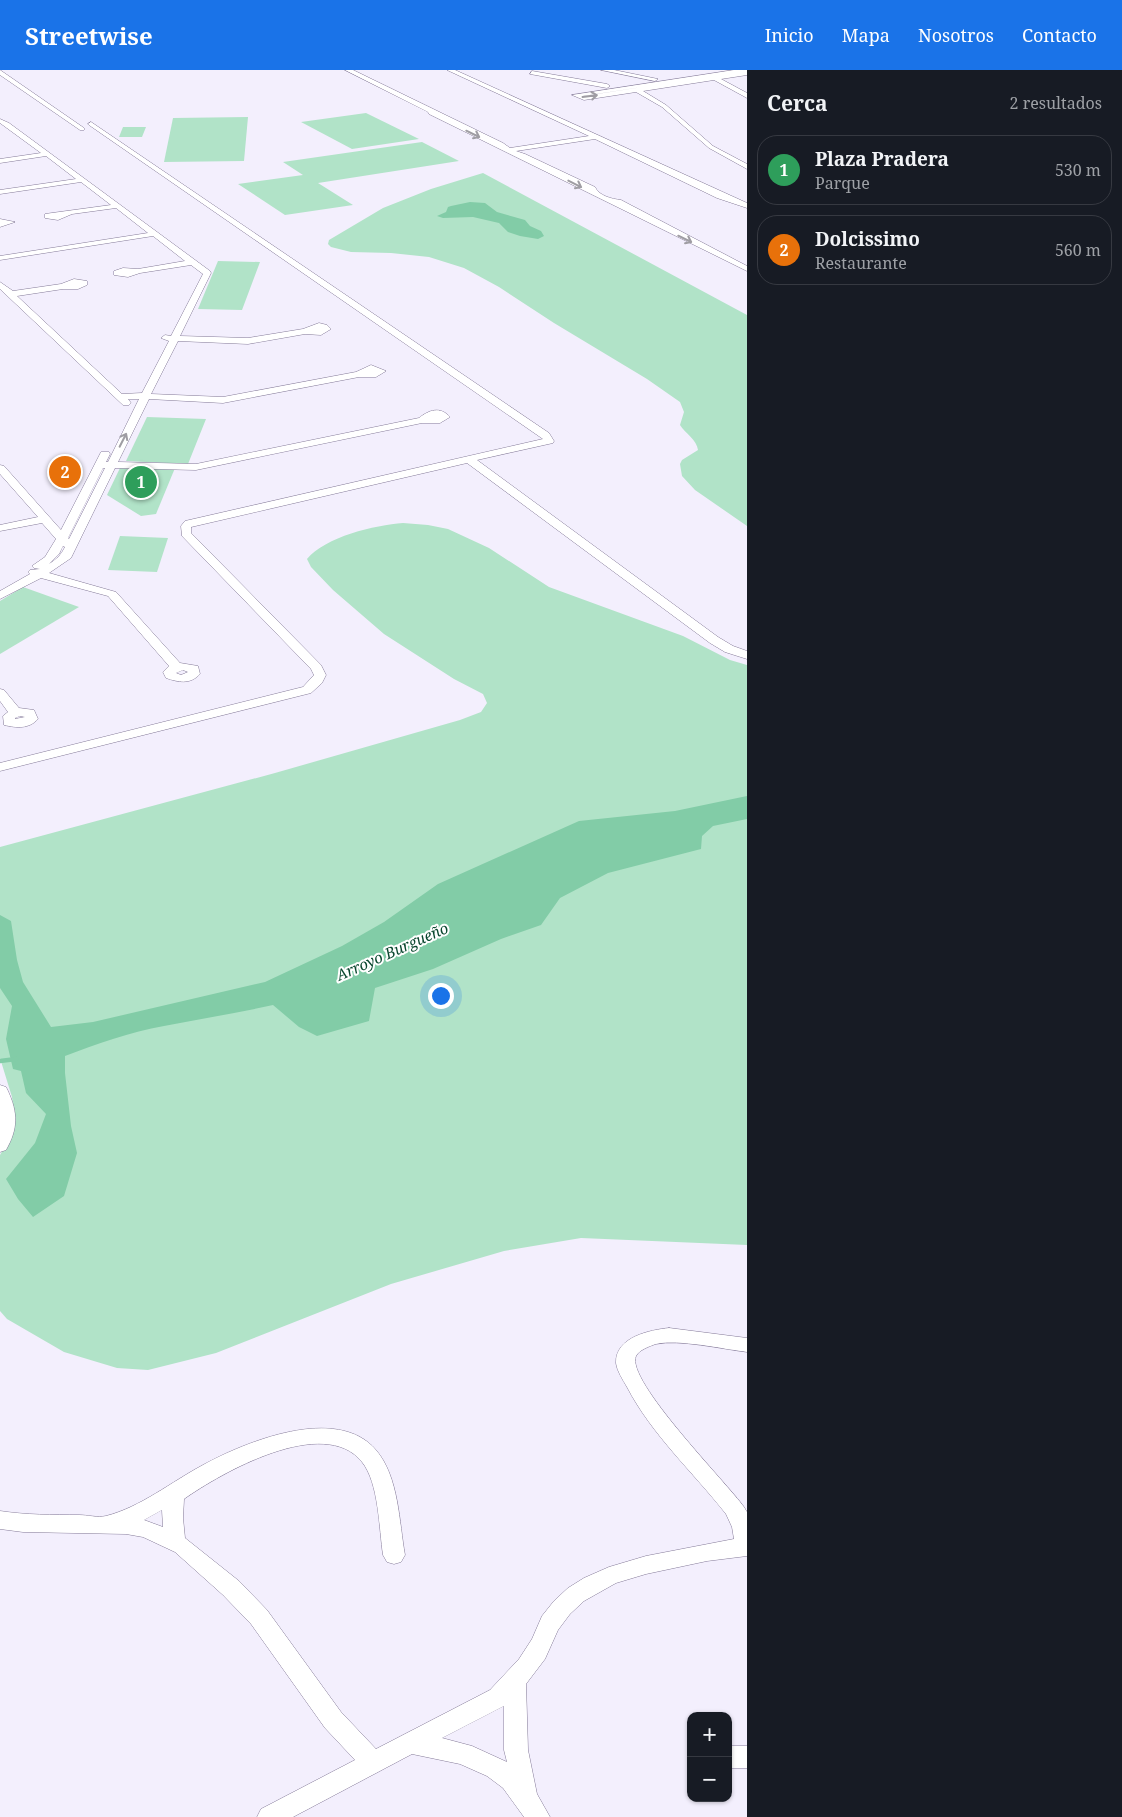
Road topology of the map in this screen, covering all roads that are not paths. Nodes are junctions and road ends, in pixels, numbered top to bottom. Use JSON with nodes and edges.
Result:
{"nodes":[{"id":1,"x":348,"y":70,"type":"edge"},
{"id":2,"x":450,"y":70,"type":"edge"},
{"id":3,"x":604,"y":70,"type":"edge"},
{"id":4,"x":737,"y":71,"type":"edge"},
{"id":5,"x":0,"y":72,"type":"edge"},
{"id":6,"x":747,"y":72,"type":"edge"},
{"id":7,"x":532,"y":73,"type":"dead end"},
{"id":8,"x":715,"y":78,"type":"junction"},
{"id":9,"x":650,"y":81,"type":"junction"},
{"id":10,"x":608,"y":88,"type":"junction"},
{"id":11,"x":637,"y":90,"type":"junction"},
{"id":12,"x":747,"y":96,"type":"edge"},
{"id":13,"x":0,"y":115,"type":"edge"},
{"id":14,"x":4,"y":122,"type":"edge"},
{"id":15,"x":18,"y":132,"type":"junction"},
{"id":16,"x":9,"y":133,"type":"dead end"},
{"id":17,"x":596,"y":137,"type":"junction"},
{"id":18,"x":513,"y":152,"type":"junction"},
{"id":19,"x":48,"y":154,"type":"junction"},
{"id":20,"x":0,"y":161,"type":"edge"},
{"id":21,"x":747,"y":168,"type":"edge"},
{"id":22,"x":81,"y":179,"type":"junction"},
{"id":23,"x":0,"y":191,"type":"edge"},
{"id":24,"x":118,"y":206,"type":"junction"},
{"id":25,"x":747,"y":206,"type":"edge"},
{"id":26,"x":68,"y":214,"type":"dead end"},
{"id":27,"x":0,"y":221,"type":"edge"},
{"id":28,"x":0,"y":225,"type":"edge"},
{"id":29,"x":154,"y":234,"type":"junction"},
{"id":30,"x":0,"y":258,"type":"edge"},
{"id":31,"x":196,"y":265,"type":"junction"},
{"id":32,"x":747,"y":268,"type":"edge"},
{"id":33,"x":138,"y":271,"type":"dead end"},
{"id":34,"x":0,"y":284,"type":"edge"},
{"id":35,"x":63,"y":286,"type":"dead end"},
{"id":36,"x":11,"y":294,"type":"junction"},
{"id":37,"x":305,"y":332,"type":"dead end"},
{"id":38,"x":169,"y":338,"type":"junction"},
{"id":39,"x":359,"y":374,"type":"dead end"},
{"id":40,"x":140,"y":396,"type":"junction"},
{"id":41,"x":120,"y":398,"type":"junction"},
{"id":42,"x":133,"y":410,"type":"junction"},
{"id":43,"x":422,"y":420,"type":"dead end"},
{"id":44,"x":469,"y":459,"type":"junction"},
{"id":45,"x":99,"y":465,"type":"junction"},
{"id":46,"x":111,"y":466,"type":"junction"},
{"id":47,"x":0,"y":468,"type":"edge"},
{"id":48,"x":80,"y":501,"type":"junction"},
{"id":49,"x":93,"y":501,"type":"junction"},
{"id":50,"x":48,"y":523,"type":"junction"},
{"id":51,"x":68,"y":525,"type":"junction"},
{"id":52,"x":81,"y":526,"type":"junction"},
{"id":53,"x":0,"y":528,"type":"edge"},
{"id":54,"x":62,"y":538,"type":"junction"},
{"id":55,"x":70,"y":547,"type":"junction"},
{"id":56,"x":34,"y":572,"type":"junction"},
{"id":57,"x":0,"y":587,"type":"edge"},
{"id":58,"x":0,"y":596,"type":"edge"},
{"id":59,"x":747,"y":655,"type":"edge"},
{"id":60,"x":177,"y":667,"type":"dead end"},
{"id":61,"x":0,"y":693,"type":"edge"},
{"id":62,"x":15,"y":712,"type":"dead end"},
{"id":63,"x":0,"y":767,"type":"edge"},
{"id":64,"x":0,"y":1091,"type":"edge"},
{"id":65,"x":0,"y":1146,"type":"edge"},
{"id":66,"x":747,"y":1345,"type":"edge"},
{"id":67,"x":174,"y":1494,"type":"junction"},
{"id":68,"x":0,"y":1520,"type":"edge"},
{"id":69,"x":103,"y":1524,"type":"junction"},
{"id":70,"x":176,"y":1543,"type":"junction"},
{"id":71,"x":746,"y":1547,"type":"edge"},
{"id":72,"x":394,"y":1555,"type":"dead end"},
{"id":73,"x":515,"y":1683,"type":"junction"},
{"id":74,"x":410,"y":1743,"type":"junction"},
{"id":75,"x":732,"y":1757,"type":"edge"},
{"id":76,"x":747,"y":1757,"type":"edge"},
{"id":77,"x":373,"y":1763,"type":"junction"},
{"id":78,"x":532,"y":1808,"type":"edge"},
{"id":79,"x":269,"y":1817,"type":"edge"}],
"edges":[{"from":1,"to":18,"type":"street"},
{"from":2,"to":17,"type":"street"},
{"from":3,"to":9,"type":"street"},
{"from":4,"to":6,"type":"street"},
{"from":4,"to":9,"type":"street"},
{"from":5,"to":44,"type":"street"},
{"from":6,"to":8,"type":"street"},
{"from":7,"to":10,"type":"street"},
{"from":8,"to":11,"type":"street"},
{"from":8,"to":12,"type":"street"},
{"from":9,"to":10,"type":"street"},
{"from":10,"to":11,"type":"street","one_way":true},
{"from":11,"to":21,"type":"street"},
{"from":13,"to":14,"type":"street"},
{"from":14,"to":15,"type":"street"},
{"from":15,"to":16,"type":"street"},
{"from":15,"to":19,"type":"street"},
{"from":17,"to":18,"type":"street"},
{"from":17,"to":25,"type":"street"},
{"from":18,"to":32,"type":"street"},
{"from":19,"to":20,"type":"street"},
{"from":19,"to":22,"type":"street"},
{"from":22,"to":23,"type":"street"},
{"from":22,"to":24,"type":"street"},
{"from":24,"to":26,"type":"street"},
{"from":24,"to":29,"type":"street"},
{"from":27,"to":28,"type":"street"},
{"from":29,"to":30,"type":"street"},
{"from":29,"to":31,"type":"street"},
{"from":31,"to":33,"type":"street"},
{"from":31,"to":38,"type":"street"},
{"from":34,"to":36,"type":"street"},
{"from":35,"to":36,"type":"street"},
{"from":36,"to":41,"type":"street"},
{"from":37,"to":38,"type":"street"},
{"from":38,"to":40,"type":"street"},
{"from":39,"to":40,"type":"street"},
{"from":40,"to":41,"type":"street"},
{"from":40,"to":42,"type":"street"},
{"from":41,"to":42,"type":"street"},
{"from":42,"to":45,"type":"street"},
{"from":46,"to":42,"type":"street","one_way":true},
{"from":43,"to":46,"type":"street"},
{"from":44,"to":59,"type":"street"},
{"from":44,"to":63,"type":"street"},
{"from":45,"to":46,"type":"street"},
{"from":45,"to":48,"type":"street"},
{"from":46,"to":49,"type":"street"},
{"from":47,"to":50,"type":"street"},
{"from":48,"to":49,"type":"street"},
{"from":48,"to":51,"type":"street"},
{"from":49,"to":52,"type":"street"},
{"from":50,"to":51,"type":"street"},
{"from":50,"to":53,"type":"street"},
{"from":50,"to":54,"type":"street"},
{"from":51,"to":52,"type":"street"},
{"from":51,"to":54,"type":"street"},
{"from":52,"to":55,"type":"street"},
{"from":54,"to":55,"type":"street"},
{"from":54,"to":56,"type":"street"},
{"from":55,"to":56,"type":"street"},
{"from":56,"to":57,"type":"street"},
{"from":56,"to":58,"type":"street"},
{"from":56,"to":60,"type":"street"},
{"from":61,"to":62,"type":"street"},
{"from":64,"to":65,"type":"street"},
{"from":66,"to":71,"type":"street"},
{"from":67,"to":69,"type":"street"},
{"from":67,"to":70,"type":"street"},
{"from":67,"to":72,"type":"street"},
{"from":68,"to":69,"type":"street"},
{"from":69,"to":70,"type":"street"},
{"from":70,"to":77,"type":"street"},
{"from":71,"to":73,"type":"street"},
{"from":73,"to":74,"type":"street"},
{"from":73,"to":78,"type":"street"},
{"from":74,"to":77,"type":"street"},
{"from":74,"to":78,"type":"street"},
{"from":75,"to":76,"type":"street"},
{"from":77,"to":79,"type":"street"}]}
